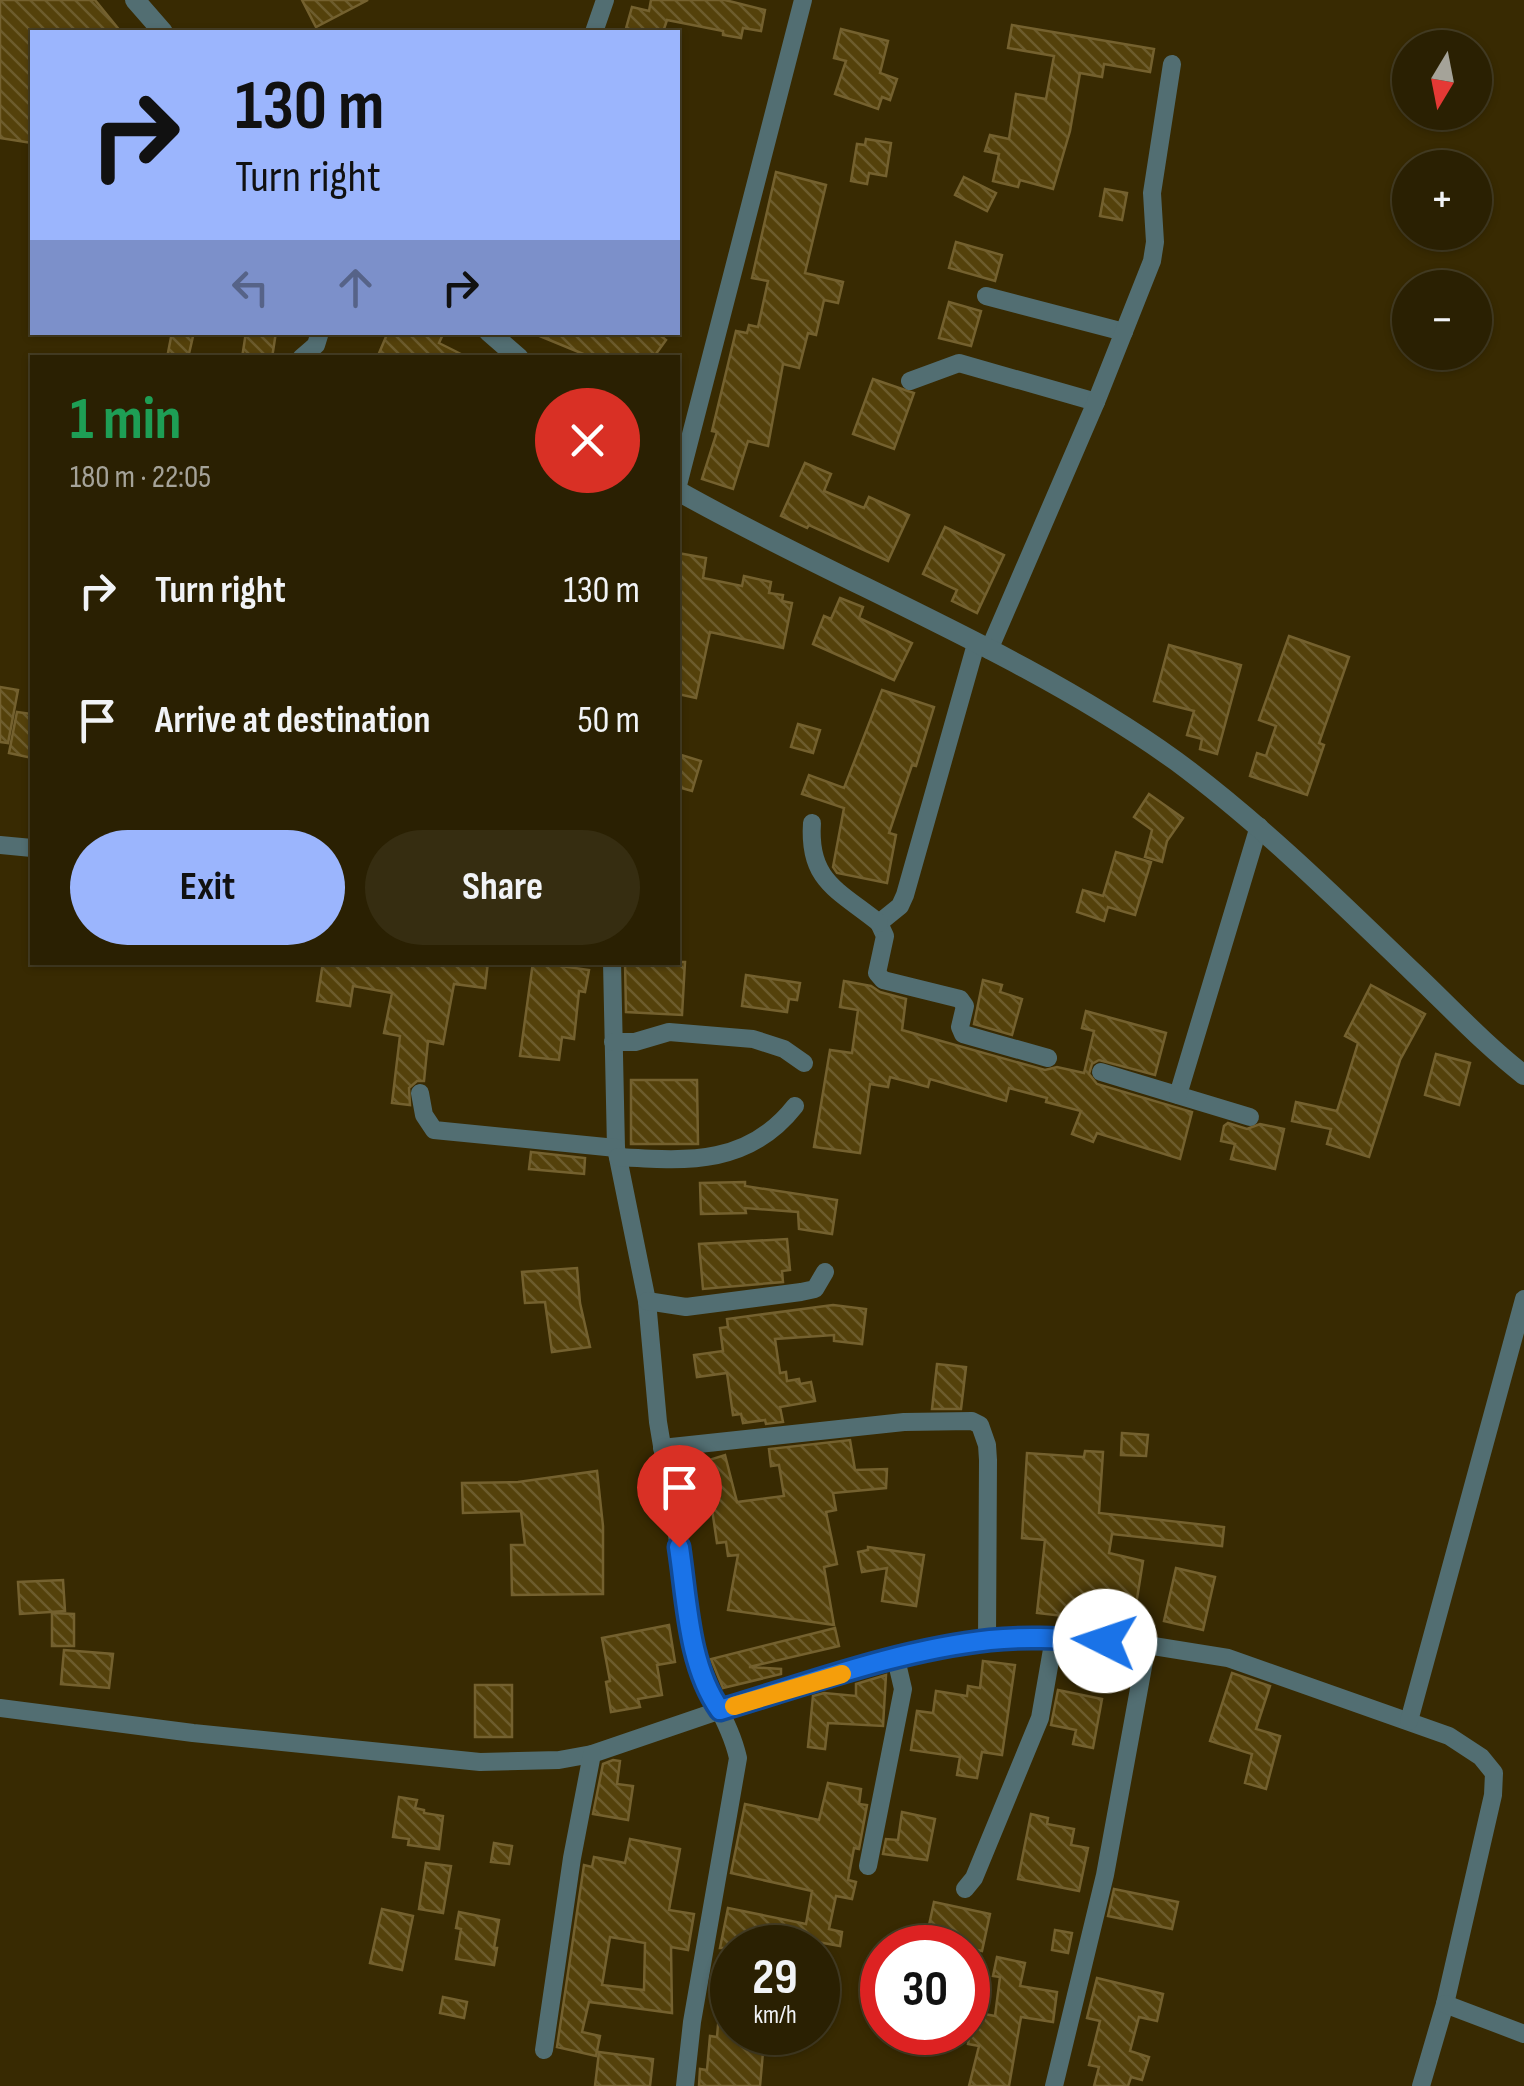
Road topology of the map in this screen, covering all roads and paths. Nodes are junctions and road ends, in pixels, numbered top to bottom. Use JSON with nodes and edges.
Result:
{"nodes":[{"id":1,"x":135,"y":0,"type":"edge"},
{"id":2,"x":605,"y":0,"type":"edge"},
{"id":3,"x":802,"y":0,"type":"edge"},
{"id":4,"x":161,"y":30,"type":"edge"},
{"id":5,"x":595,"y":30,"type":"edge"},
{"id":6,"x":1172,"y":64,"type":"dead end"},
{"id":7,"x":986,"y":296,"type":"dead end"},
{"id":8,"x":1124,"y":332,"type":"junction"},
{"id":9,"x":319,"y":335,"type":"edge"},
{"id":10,"x":494,"y":335,"type":"edge"},
{"id":11,"x":304,"y":355,"type":"edge"},
{"id":12,"x":516,"y":355,"type":"edge"},
{"id":13,"x":910,"y":381,"type":"dead end"},
{"id":14,"x":1096,"y":402,"type":"junction"},
{"id":15,"x":680,"y":480,"type":"edge"},
{"id":16,"x":680,"y":489,"type":"edge"},
{"id":17,"x":983,"y":647,"type":"junction"},
{"id":18,"x":812,"y":823,"type":"dead end"},
{"id":19,"x":1259,"y":826,"type":"junction"},
{"id":20,"x":0,"y":845,"type":"edge"},
{"id":21,"x":30,"y":848,"type":"edge"},
{"id":22,"x":879,"y":923,"type":"junction"},
{"id":23,"x":612,"y":965,"type":"edge"},
{"id":24,"x":614,"y":1042,"type":"junction"},
{"id":25,"x":1048,"y":1058,"type":"dead end"},
{"id":26,"x":804,"y":1063,"type":"dead end"},
{"id":27,"x":1101,"y":1072,"type":"dead end"},
{"id":28,"x":1524,"y":1075,"type":"edge"},
{"id":29,"x":420,"y":1093,"type":"dead end"},
{"id":30,"x":1178,"y":1094,"type":"junction"},
{"id":31,"x":795,"y":1106,"type":"dead end"},
{"id":32,"x":1250,"y":1117,"type":"dead end"},
{"id":33,"x":617,"y":1153,"type":"junction"},
{"id":34,"x":824,"y":1272,"type":"dead end"},
{"id":35,"x":1524,"y":1299,"type":"edge"},
{"id":36,"x":647,"y":1302,"type":"junction"},
{"id":37,"x":662,"y":1448,"type":"junction"},
{"id":38,"x":1054,"y":1638,"type":"junction"},
{"id":39,"x":986,"y":1640,"type":"junction"},
{"id":40,"x":1146,"y":1645,"type":"junction"},
{"id":41,"x":896,"y":1659,"type":"junction"},
{"id":42,"x":0,"y":1708,"type":"edge"},
{"id":43,"x":720,"y":1710,"type":"junction"},
{"id":44,"x":1409,"y":1721,"type":"junction"},
{"id":45,"x":592,"y":1754,"type":"junction"},
{"id":46,"x":868,"y":1866,"type":"dead end"},
{"id":47,"x":965,"y":1890,"type":"dead end"},
{"id":48,"x":1445,"y":2004,"type":"junction"},
{"id":49,"x":1524,"y":2034,"type":"edge"},
{"id":50,"x":544,"y":2050,"type":"dead end"},
{"id":51,"x":684,"y":2086,"type":"edge"},
{"id":52,"x":1054,"y":2086,"type":"edge"},
{"id":53,"x":1421,"y":2086,"type":"edge"}],
"edges":[{"from":1,"to":4,"type":"street"},
{"from":2,"to":5,"type":"street"},
{"from":3,"to":15,"type":"street"},
{"from":6,"to":8,"type":"street"},
{"from":7,"to":8,"type":"street"},
{"from":8,"to":14,"type":"street"},
{"from":9,"to":11,"type":"street"},
{"from":10,"to":12,"type":"street"},
{"from":13,"to":14,"type":"street"},
{"from":14,"to":17,"type":"street"},
{"from":16,"to":17,"type":"street"},
{"from":17,"to":19,"type":"street"},
{"from":17,"to":22,"type":"street"},
{"from":18,"to":22,"type":"street"},
{"from":19,"to":28,"type":"street"},
{"from":19,"to":30,"type":"street"},
{"from":20,"to":21,"type":"street"},
{"from":22,"to":25,"type":"street"},
{"from":23,"to":24,"type":"street"},
{"from":24,"to":26,"type":"street"},
{"from":24,"to":33,"type":"street"},
{"from":27,"to":30,"type":"street"},
{"from":29,"to":33,"type":"street"},
{"from":30,"to":32,"type":"street"},
{"from":31,"to":33,"type":"street"},
{"from":33,"to":36,"type":"street"},
{"from":34,"to":36,"type":"street"},
{"from":35,"to":44,"type":"street"},
{"from":36,"to":37,"type":"street"},
{"from":37,"to":39,"type":"street"},
{"from":37,"to":43,"type":"street"},
{"from":38,"to":39,"type":"street"},
{"from":38,"to":40,"type":"street"},
{"from":38,"to":47,"type":"street"},
{"from":39,"to":41,"type":"street"},
{"from":40,"to":44,"type":"street"},
{"from":40,"to":52,"type":"street"},
{"from":41,"to":43,"type":"street"},
{"from":41,"to":46,"type":"street"},
{"from":42,"to":45,"type":"street"},
{"from":43,"to":45,"type":"street"},
{"from":43,"to":51,"type":"street"},
{"from":44,"to":48,"type":"street"},
{"from":45,"to":50,"type":"street"},
{"from":48,"to":49,"type":"street"},
{"from":48,"to":53,"type":"street"}]}
